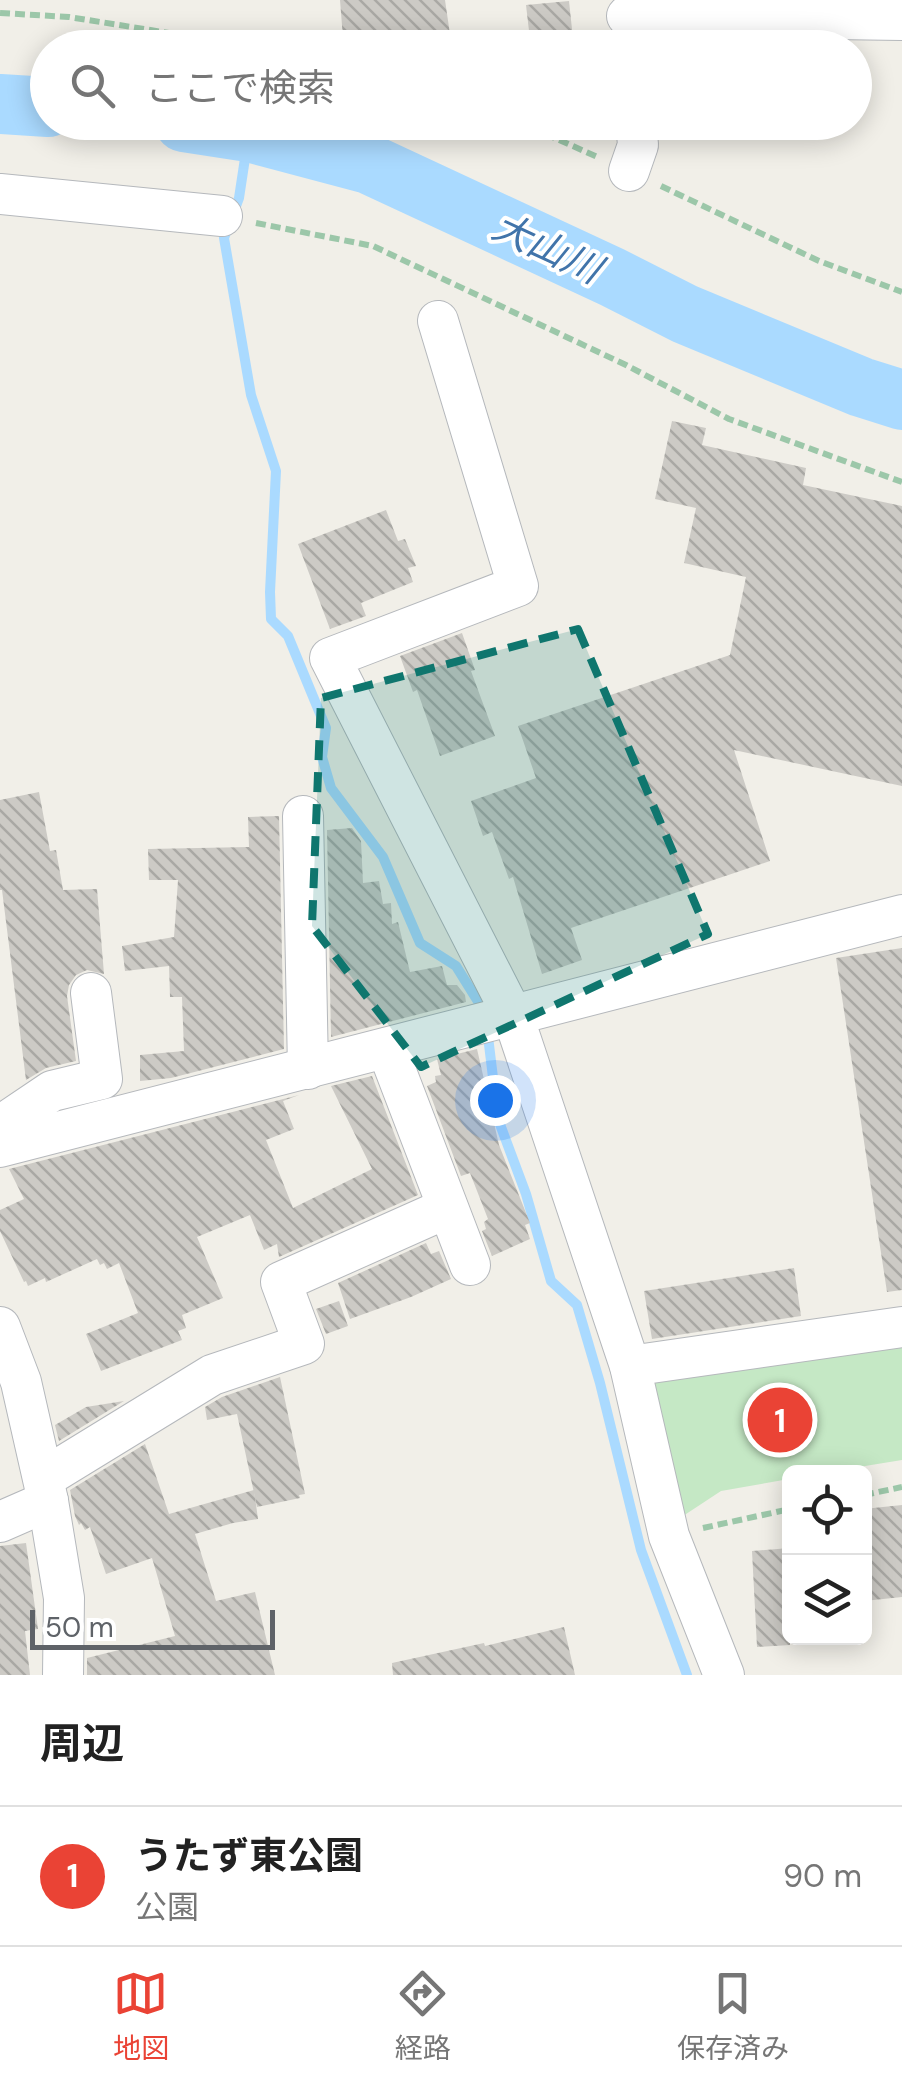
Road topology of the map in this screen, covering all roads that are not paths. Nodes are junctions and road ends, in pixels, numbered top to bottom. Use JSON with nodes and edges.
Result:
{"nodes":[{"id":1,"x":902,"y":20,"type":"edge"},
{"id":2,"x":627,"y":21,"type":"edge"},
{"id":3,"x":638,"y":140,"type":"edge"},
{"id":4,"x":629,"y":170,"type":"road end"},
{"id":5,"x":0,"y":194,"type":"edge"},
{"id":6,"x":222,"y":216,"type":"road end"},
{"id":7,"x":438,"y":321,"type":"dead end"},
{"id":8,"x":304,"y":816,"type":"dead end"},
{"id":9,"x":902,"y":916,"type":"edge"},
{"id":10,"x":91,"y":993,"type":"dead end"},
{"id":11,"x":512,"y":1016,"type":"junction"},
{"id":12,"x":387,"y":1048,"type":"junction"},
{"id":13,"x":308,"y":1069,"type":"junction"},
{"id":14,"x":0,"y":1126,"type":"edge"},
{"id":15,"x":0,"y":1147,"type":"edge"},
{"id":16,"x":448,"y":1208,"type":"junction"},
{"id":17,"x":470,"y":1265,"type":"dead end"},
{"id":18,"x":0,"y":1327,"type":"edge"},
{"id":19,"x":902,"y":1327,"type":"edge"},
{"id":20,"x":630,"y":1366,"type":"junction"},
{"id":21,"x":46,"y":1490,"type":"junction"},
{"id":22,"x":0,"y":1522,"type":"edge"},
{"id":23,"x":63,"y":1675,"type":"edge"},
{"id":24,"x":724,"y":1675,"type":"edge"}],
"edges":[{"from":1,"to":2,"type":"street"},
{"from":3,"to":4,"type":"street"},
{"from":5,"to":6,"type":"street"},
{"from":7,"to":11,"type":"street"},
{"from":8,"to":13,"type":"street"},
{"from":9,"to":11,"type":"street"},
{"from":10,"to":14,"type":"street"},
{"from":11,"to":12,"type":"street"},
{"from":11,"to":20,"type":"street"},
{"from":12,"to":13,"type":"street"},
{"from":12,"to":16,"type":"street"},
{"from":13,"to":15,"type":"street"},
{"from":16,"to":17,"type":"street"},
{"from":16,"to":21,"type":"street"},
{"from":18,"to":21,"type":"street"},
{"from":19,"to":20,"type":"street"},
{"from":20,"to":24,"type":"street"},
{"from":21,"to":22,"type":"street"},
{"from":21,"to":23,"type":"street"}]}
